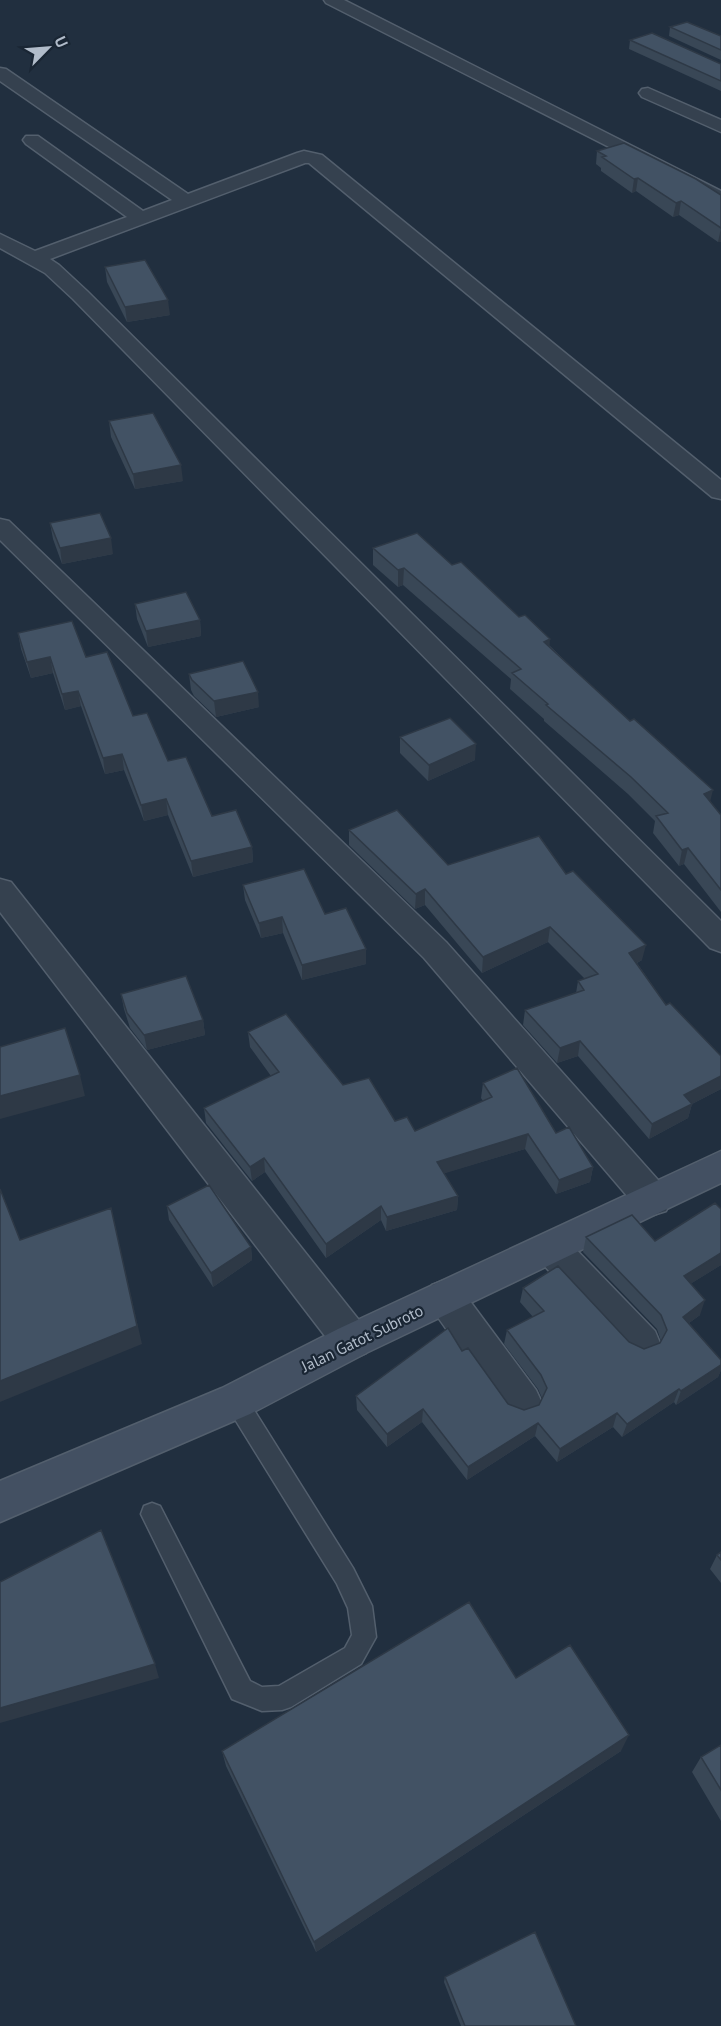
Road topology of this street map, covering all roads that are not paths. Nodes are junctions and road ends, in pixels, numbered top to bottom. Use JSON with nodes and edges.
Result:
{"nodes":[{"id":1,"x":332,"y":0,"type":"edge"},
{"id":2,"x":0,"y":73,"type":"edge"},
{"id":3,"x":648,"y":93,"type":"dead end"},
{"id":4,"x":721,"y":127,"type":"edge"},
{"id":5,"x":32,"y":140,"type":"dead end"},
{"id":6,"x":721,"y":198,"type":"edge"},
{"id":7,"x":186,"y":202,"type":"junction"},
{"id":8,"x":141,"y":218,"type":"junction"},
{"id":9,"x":0,"y":240,"type":"edge"},
{"id":10,"x":32,"y":259,"type":"junction"},
{"id":11,"x":721,"y":492,"type":"edge"},
{"id":12,"x":0,"y":526,"type":"edge"},
{"id":13,"x":0,"y":890,"type":"edge"},
{"id":14,"x":721,"y":940,"type":"edge"},
{"id":15,"x":717,"y":1174,"type":"edge"},
{"id":16,"x":653,"y":1200,"type":"junction"},
{"id":17,"x":550,"y":1248,"type":"junction"},
{"id":18,"x":445,"y":1297,"type":"junction"},
{"id":19,"x":352,"y":1341,"type":"junction"},
{"id":20,"x":641,"y":1343,"type":"dead end"},
{"id":21,"x":236,"y":1401,"type":"junction"},
{"id":22,"x":522,"y":1403,"type":"dead end"},
{"id":23,"x":0,"y":1502,"type":"edge"},
{"id":24,"x":152,"y":1515,"type":"dead end"}],
"edges":[{"from":1,"to":6,"type":"street"},
{"from":2,"to":7,"type":"street"},
{"from":3,"to":4,"type":"street"},
{"from":5,"to":8,"type":"street"},
{"from":7,"to":8,"type":"street"},
{"from":7,"to":11,"type":"street"},
{"from":8,"to":10,"type":"street"},
{"from":9,"to":10,"type":"street"},
{"from":10,"to":14,"type":"street"},
{"from":12,"to":16,"type":"street"},
{"from":13,"to":19,"type":"street"},
{"from":15,"to":16,"type":"street","name":"Jalan Gatot Subroto"},
{"from":16,"to":17,"type":"street","name":"Jalan Gatot Subroto"},
{"from":17,"to":18,"type":"street","name":"Jalan Gatot Subroto"},
{"from":17,"to":20,"type":"street"},
{"from":18,"to":19,"type":"street","name":"Jalan Gatot Subroto"},
{"from":18,"to":22,"type":"street"},
{"from":19,"to":21,"type":"street","name":"Jalan Gatot Subroto"},
{"from":21,"to":23,"type":"street","name":"Jalan Gatot Subroto"},
{"from":21,"to":24,"type":"lane"}]}
